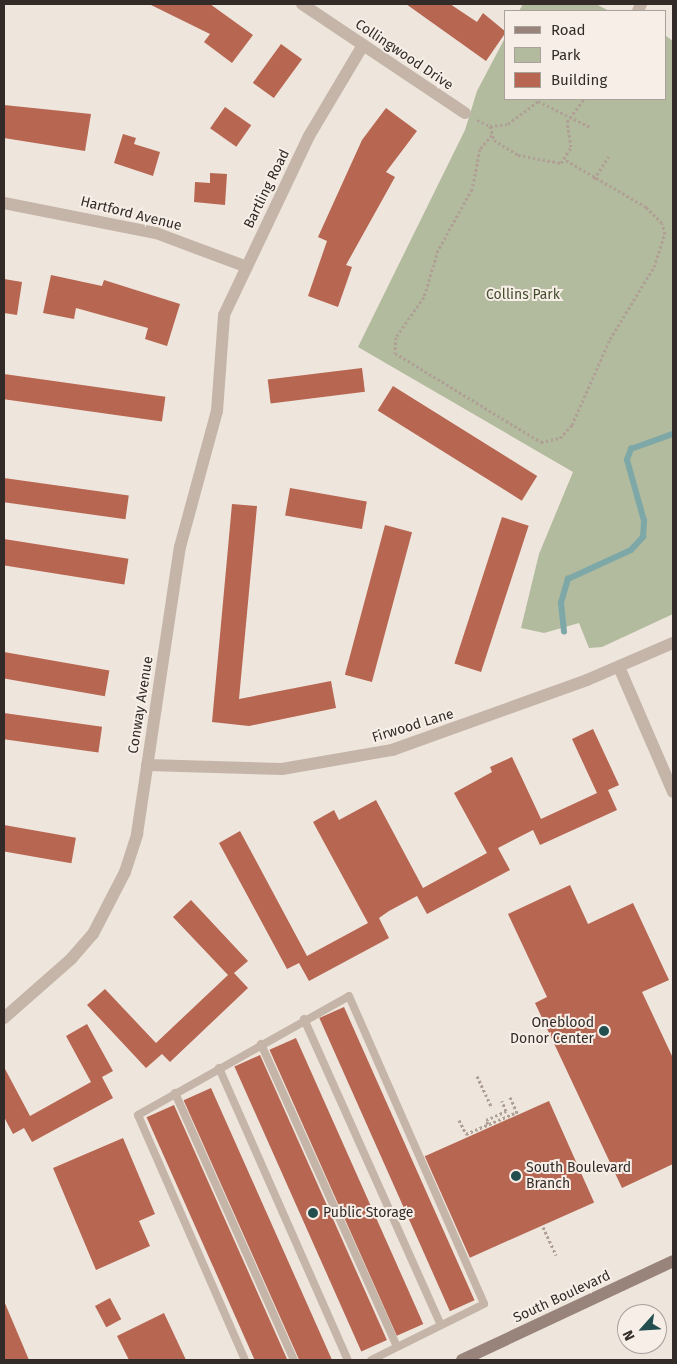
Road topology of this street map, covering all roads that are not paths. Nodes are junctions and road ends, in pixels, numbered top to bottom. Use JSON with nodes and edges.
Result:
{"nodes":[{"id":1,"x":302,"y":4,"type":"edge"},
{"id":2,"x":363,"y":45,"type":"junction"},
{"id":3,"x":465,"y":113,"type":"road end"},
{"id":4,"x":4,"y":203,"type":"edge"},
{"id":5,"x":247,"y":267,"type":"junction"},
{"id":6,"x":219,"y":353,"type":"joint"},
{"id":7,"x":673,"y":643,"type":"edge"},
{"id":8,"x":619,"y":667,"type":"junction"},
{"id":9,"x":147,"y":765,"type":"junction"},
{"id":10,"x":673,"y":792,"type":"edge"},
{"id":11,"x":4,"y":1018,"type":"edge"},
{"id":12,"x":304,"y":1019,"type":"junction"},
{"id":13,"x":261,"y":1044,"type":"junction"},
{"id":14,"x":219,"y":1068,"type":"junction"},
{"id":15,"x":176,"y":1093,"type":"junction"},
{"id":16,"x":673,"y":1261,"type":"edge"},
{"id":17,"x":441,"y":1325,"type":"junction"},
{"id":18,"x":397,"y":1347,"type":"junction"},
{"id":19,"x":246,"y":1360,"type":"edge"},
{"id":20,"x":294,"y":1360,"type":"edge"},
{"id":21,"x":348,"y":1360,"type":"edge"},
{"id":22,"x":371,"y":1360,"type":"edge"},
{"id":23,"x":462,"y":1360,"type":"edge"}],
"edges":[{"from":1,"to":2,"type":"street","name":"Collingwood Drive"},
{"from":2,"to":3,"type":"street","name":"Collingwood Drive"},
{"from":2,"to":5,"type":"street","name":"Bartling Road"},
{"from":4,"to":5,"type":"street","name":"Hartford Avenue"},
{"from":5,"to":6,"type":"street","name":"Bartling Road"},
{"from":6,"to":9,"type":"street","name":"Conway Avenue"},
{"from":7,"to":8,"type":"street","name":"Firwood Lane"},
{"from":8,"to":9,"type":"street","name":"Firwood Lane"},
{"from":8,"to":10,"type":"street"},
{"from":9,"to":11,"type":"street","name":"Conway Avenue"},
{"from":12,"to":13,"type":"lane"},
{"from":12,"to":17,"type":"lane"},
{"from":12,"to":17,"type":"lane"},
{"from":13,"to":14,"type":"lane"},
{"from":13,"to":18,"type":"lane"},
{"from":14,"to":15,"type":"lane"},
{"from":14,"to":21,"type":"lane"},
{"from":15,"to":19,"type":"lane"},
{"from":15,"to":20,"type":"lane"},
{"from":16,"to":23,"type":"main road","name":"South Boulevard"},
{"from":17,"to":18,"type":"lane"},
{"from":18,"to":22,"type":"lane"}]}
